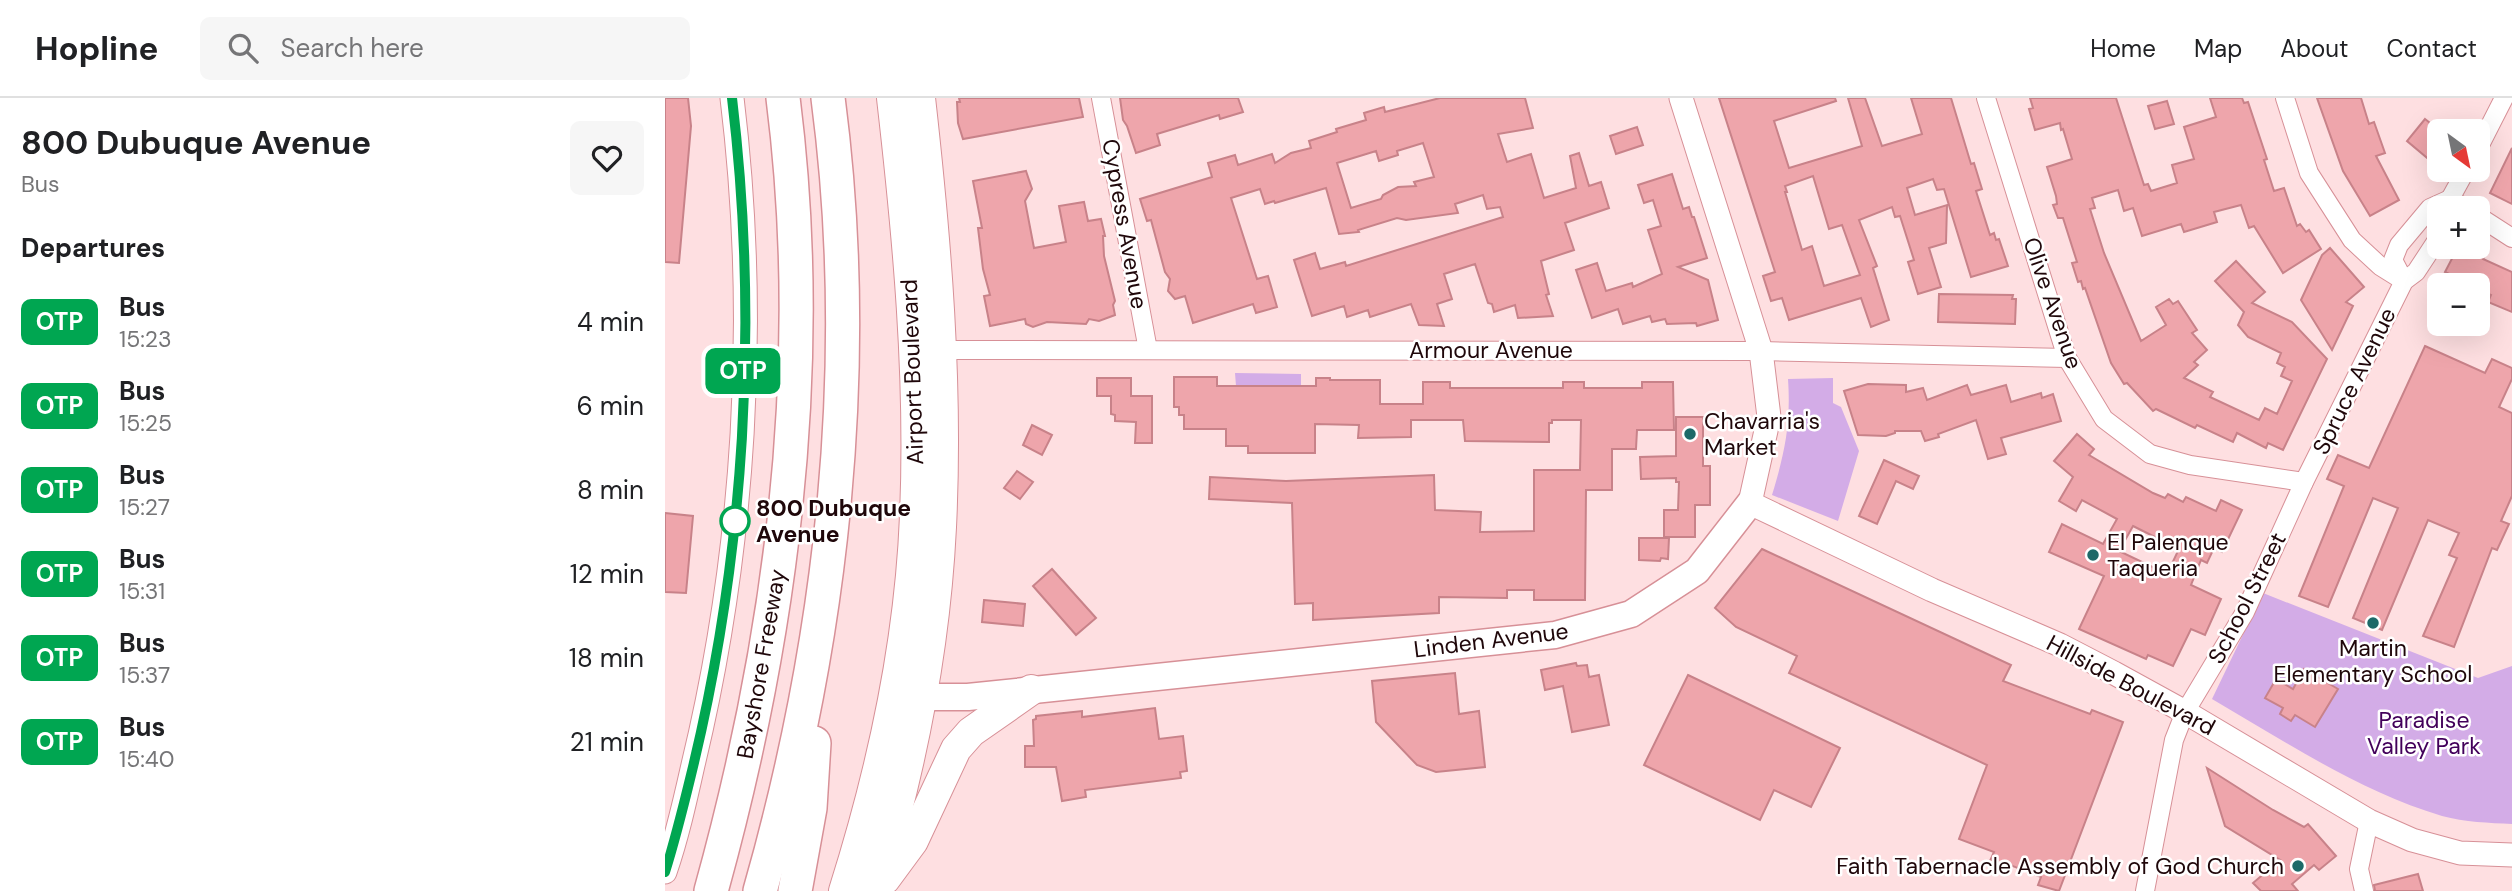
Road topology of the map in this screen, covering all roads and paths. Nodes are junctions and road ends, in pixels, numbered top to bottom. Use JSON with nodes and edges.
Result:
{"nodes":[{"id":1,"x":732,"y":98,"type":"edge"},
{"id":2,"x":783,"y":98,"type":"edge"},
{"id":3,"x":828,"y":98,"type":"edge"},
{"id":4,"x":892,"y":98,"type":"edge"},
{"id":5,"x":920,"y":98,"type":"edge"},
{"id":6,"x":1101,"y":98,"type":"edge"},
{"id":7,"x":1681,"y":98,"type":"edge"},
{"id":8,"x":1986,"y":98,"type":"edge"},
{"id":9,"x":2285,"y":98,"type":"edge"},
{"id":10,"x":2504,"y":98,"type":"edge"},
{"id":11,"x":2490,"y":125,"type":"edge"},
{"id":12,"x":2427,"y":212,"type":"edge"},
{"id":13,"x":2490,"y":224,"type":"edge"},
{"id":14,"x":2512,"y":238,"type":"edge"},
{"id":15,"x":2427,"y":255,"type":"edge"},
{"id":16,"x":2404,"y":281,"type":"junction"},
{"id":17,"x":928,"y":350,"type":"junction"},
{"id":18,"x":1148,"y":350,"type":"junction"},
{"id":19,"x":1761,"y":351,"type":"junction"},
{"id":20,"x":2067,"y":358,"type":"junction"},
{"id":21,"x":2304,"y":482,"type":"junction"},
{"id":22,"x":1750,"y":503,"type":"junction"},
{"id":23,"x":823,"y":601,"type":"junction"},
{"id":24,"x":761,"y":684,"type":"junction"},
{"id":25,"x":1031,"y":690,"type":"junction"},
{"id":26,"x":907,"y":697,"type":"junction"},
{"id":27,"x":2185,"y":712,"type":"junction"},
{"id":28,"x":2369,"y":821,"type":"junction"},
{"id":29,"x":2512,"y":855,"type":"edge"},
{"id":30,"x":665,"y":872,"type":"edge"},
{"id":31,"x":687,"y":891,"type":"edge"},
{"id":32,"x":711,"y":891,"type":"edge"},
{"id":33,"x":761,"y":891,"type":"edge"},
{"id":34,"x":795,"y":891,"type":"edge"},
{"id":35,"x":844,"y":891,"type":"edge"},
{"id":36,"x":875,"y":891,"type":"edge"},
{"id":37,"x":2145,"y":891,"type":"edge"},
{"id":38,"x":2364,"y":891,"type":"edge"}],
"edges":[{"from":1,"to":30,"type":"street"},
{"from":2,"to":24,"type":"highway","name":"Bayshore Freeway"},
{"from":3,"to":23,"type":"highway"},
{"from":4,"to":17,"type":"main road","name":"Airport Boulevard"},
{"from":5,"to":17,"type":"main road","name":"Airport Boulevard"},
{"from":6,"to":18,"type":"street","name":"Cypress Avenue"},
{"from":7,"to":19,"type":"street","name":"Linden Avenue"},
{"from":8,"to":20,"type":"street","name":"Olive Avenue"},
{"from":9,"to":16,"type":"street"},
{"from":10,"to":11,"type":"street"},
{"from":12,"to":16,"type":"street","name":"Spruce Avenue"},
{"from":13,"to":14,"type":"street"},
{"from":15,"to":16,"type":"street","name":"Spruce Avenue"},
{"from":16,"to":21,"type":"street","name":"Spruce Avenue"},
{"from":17,"to":18,"type":"street","name":"Armour Avenue"},
{"from":17,"to":26,"type":"main road","name":"Airport Boulevard"},
{"from":18,"to":19,"type":"street","name":"Armour Avenue"},
{"from":19,"to":20,"type":"street","name":"Armour Avenue"},
{"from":19,"to":22,"type":"street","name":"Linden Avenue"},
{"from":20,"to":21,"type":"street","name":"Olive Avenue"},
{"from":21,"to":27,"type":"street","name":"School Street"},
{"from":22,"to":25,"type":"main road","name":"Linden Avenue"},
{"from":22,"to":27,"type":"street","name":"Hillside Boulevard"},
{"from":23,"to":33,"type":"highway"},
{"from":23,"to":34,"type":"highway"},
{"from":24,"to":31,"type":"highway"},
{"from":24,"to":32,"type":"highway","name":"Bayshore Freeway"},
{"from":25,"to":26,"type":"main road","name":"Linden Avenue"},
{"from":25,"to":36,"type":"main road"},
{"from":26,"to":35,"type":"main road","name":"Airport Boulevard"},
{"from":26,"to":36,"type":"main road","name":"Airport Boulevard"},
{"from":27,"to":28,"type":"street","name":"Hillside Boulevard"},
{"from":27,"to":37,"type":"street","name":"School Street"},
{"from":28,"to":29,"type":"street","name":"Hillside Boulevard"},
{"from":28,"to":38,"type":"street"}]}
